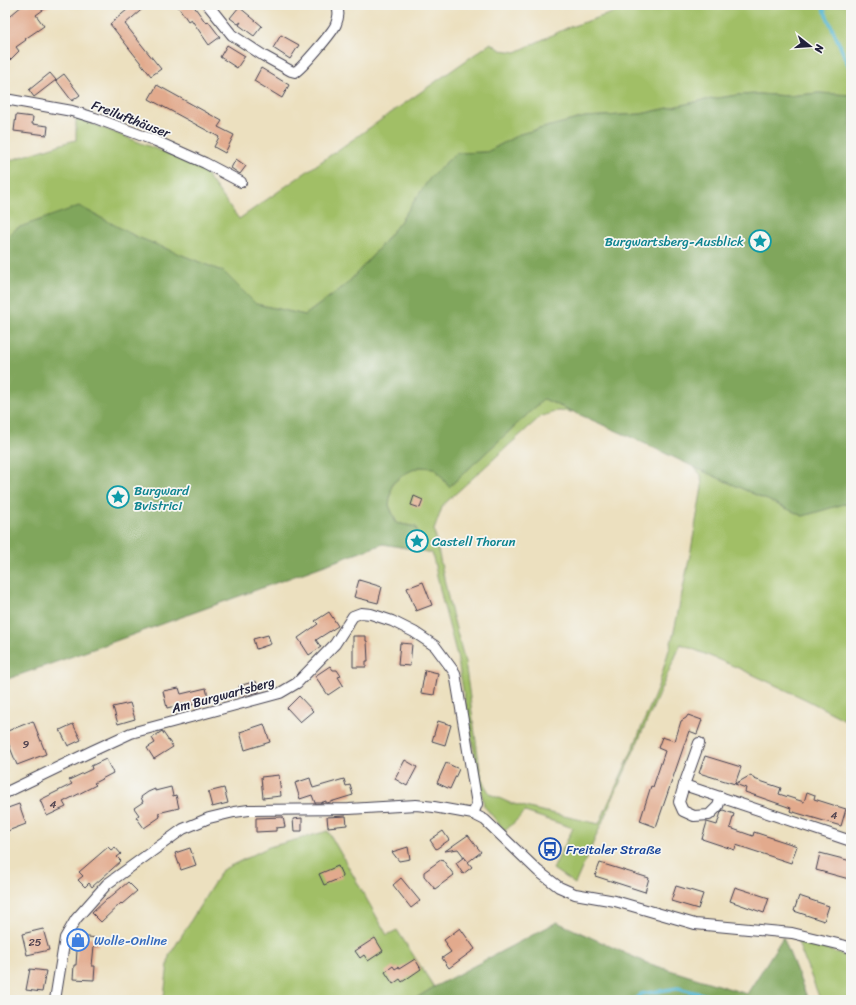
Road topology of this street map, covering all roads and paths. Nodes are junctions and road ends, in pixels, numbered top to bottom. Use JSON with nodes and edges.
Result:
{"nodes":[{"id":1,"x":208,"y":5,"type":"edge"},
{"id":2,"x":337,"y":5,"type":"edge"},
{"id":3,"x":5,"y":99,"type":"edge"},
{"id":4,"x":241,"y":182,"type":"dead end"},
{"id":5,"x":699,"y":743,"type":"dead end"},
{"id":6,"x":684,"y":785,"type":"junction"},
{"id":7,"x":5,"y":793,"type":"edge"},
{"id":8,"x":721,"y":797,"type":"junction"},
{"id":9,"x":473,"y":814,"type":"junction"},
{"id":10,"x":851,"y":841,"type":"edge"},
{"id":11,"x":851,"y":948,"type":"edge"},
{"id":12,"x":55,"y":1000,"type":"edge"}],
"edges":[{"from":1,"to":2,"type":"street"},
{"from":3,"to":4,"type":"street","name":"Freilufthäuser"},
{"from":5,"to":6,"type":"street"},
{"from":6,"to":8,"type":"street"},
{"from":6,"to":8,"type":"street"},
{"from":7,"to":9,"type":"street","name":"Am Burgwartsberg"},
{"from":8,"to":10,"type":"street"},
{"from":9,"to":11,"type":"street"},
{"from":9,"to":12,"type":"street"}]}
